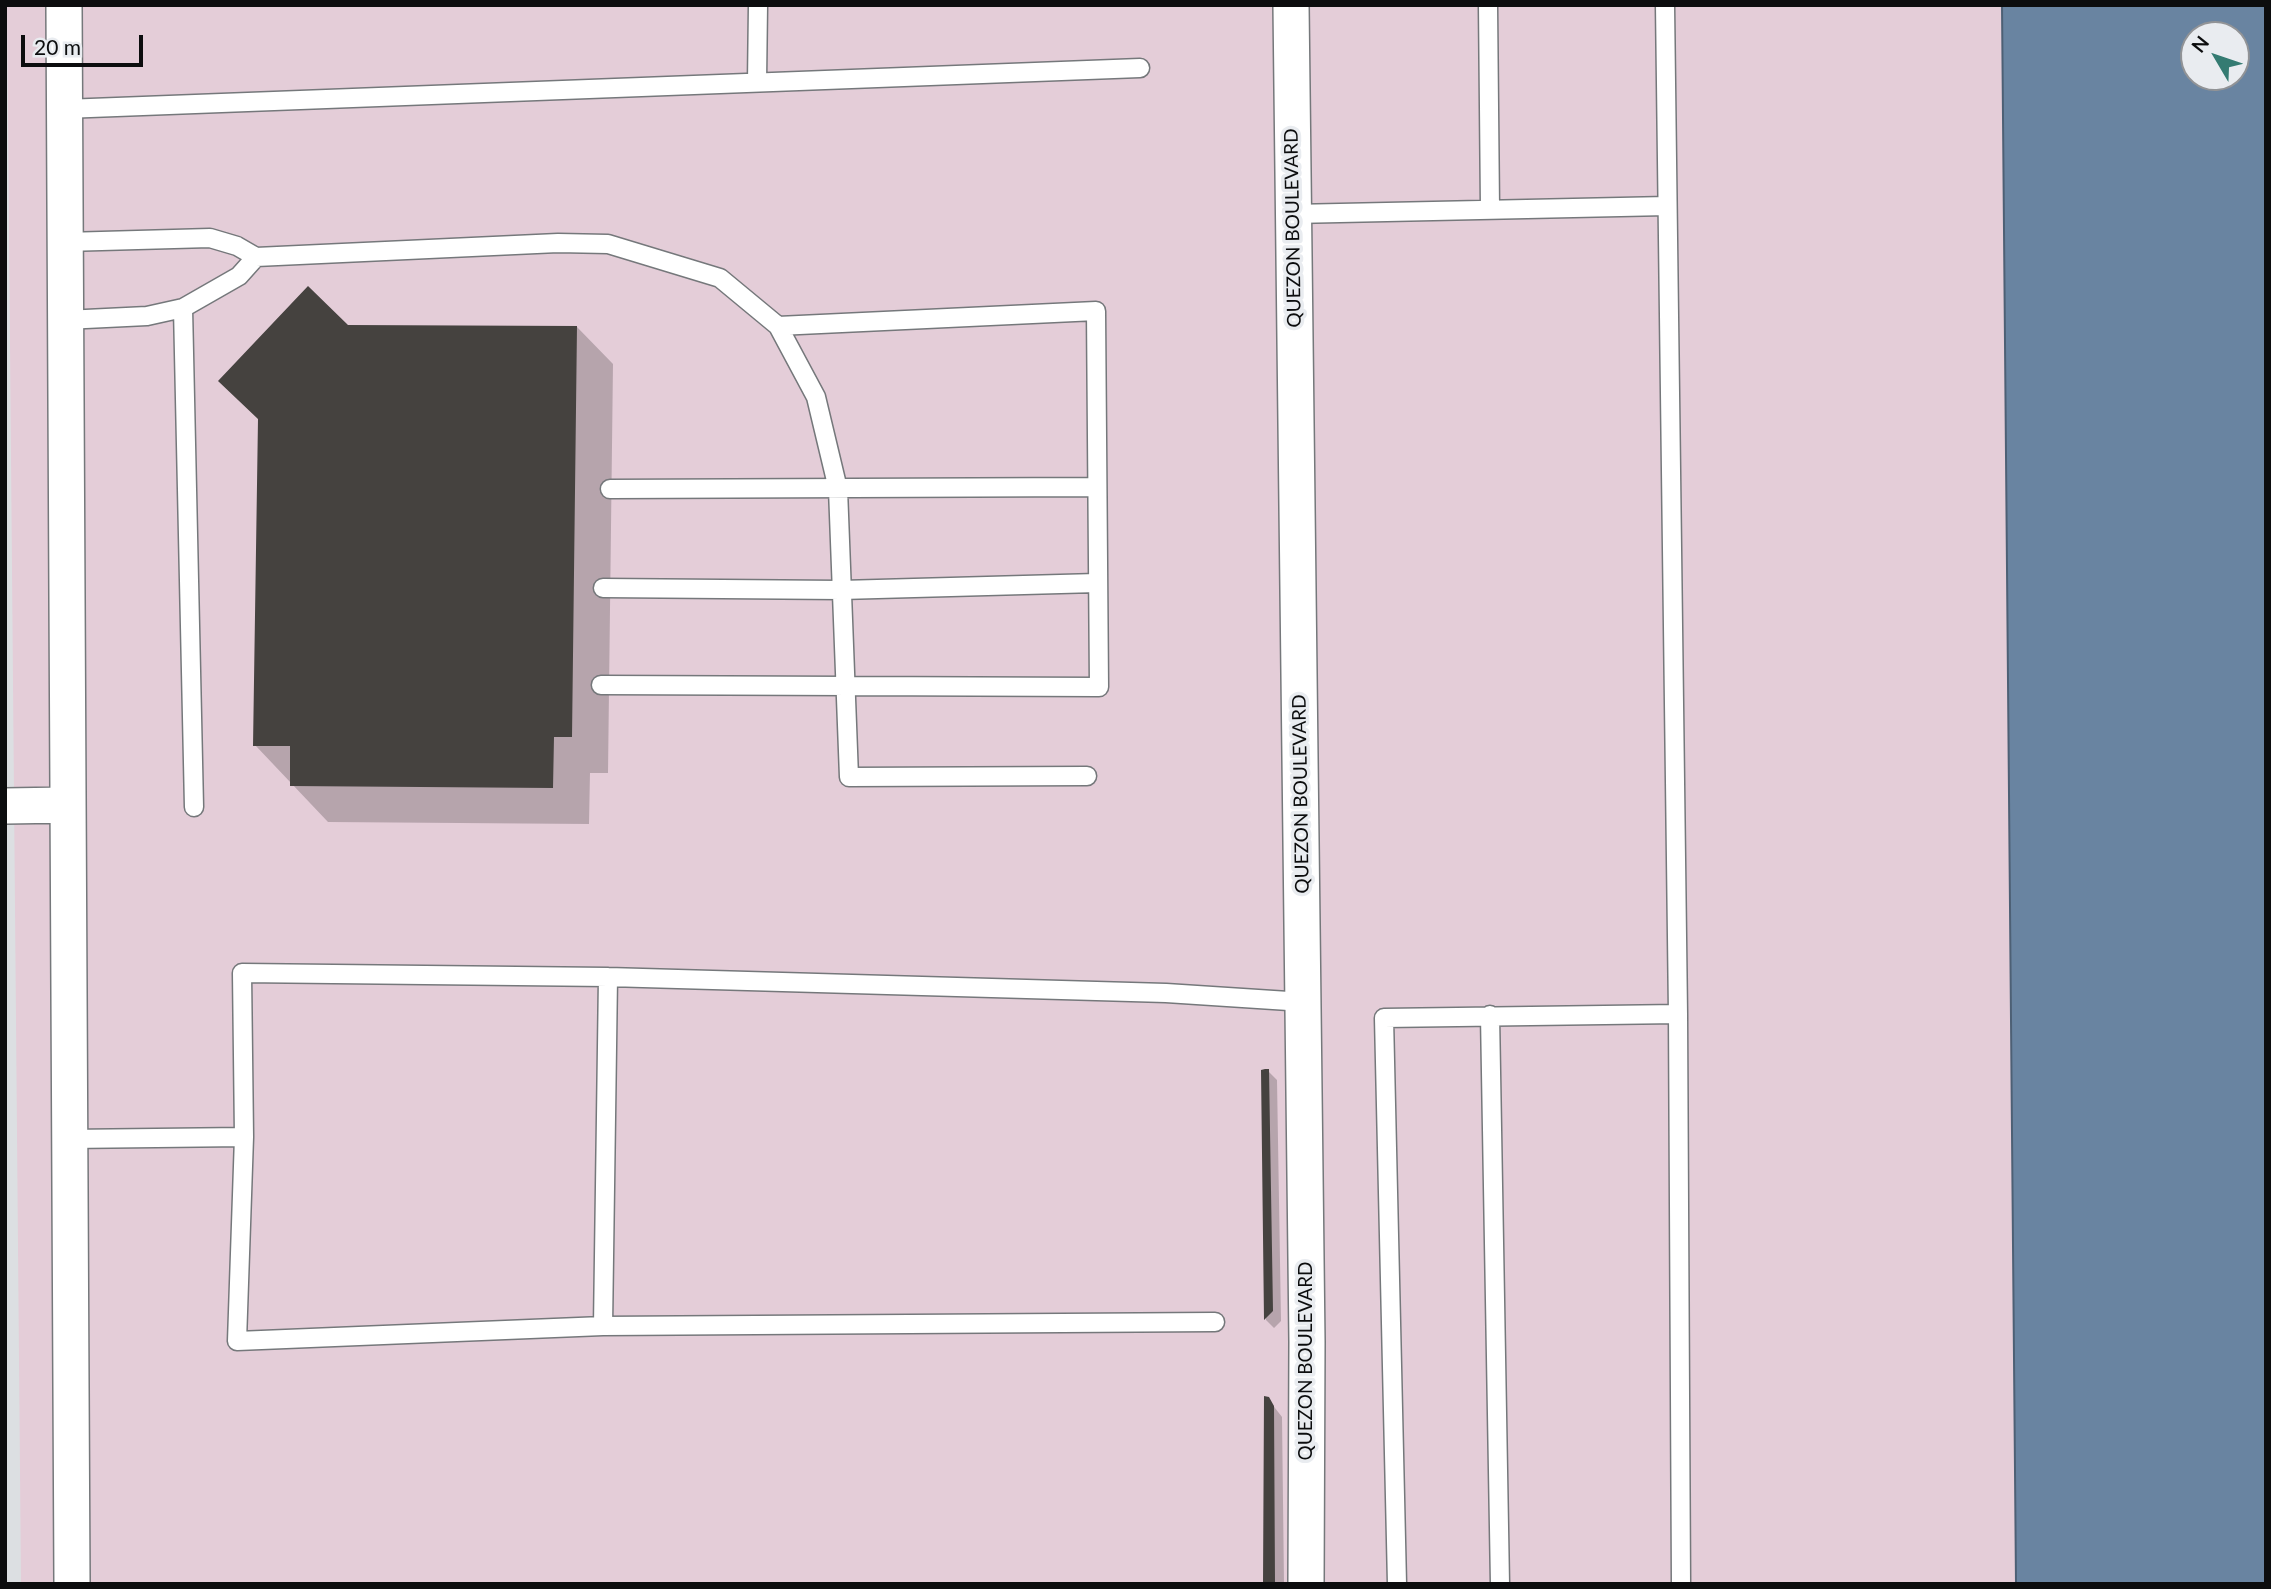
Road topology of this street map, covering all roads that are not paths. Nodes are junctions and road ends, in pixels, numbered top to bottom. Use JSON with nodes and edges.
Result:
{"nodes":[{"id":1,"x":64,"y":5,"type":"edge"},
{"id":2,"x":758,"y":5,"type":"edge"},
{"id":3,"x":1291,"y":5,"type":"edge"},
{"id":4,"x":1488,"y":5,"type":"edge"},
{"id":5,"x":1665,"y":5,"type":"edge"},
{"id":6,"x":1140,"y":68,"type":"dead end"},
{"id":7,"x":757,"y":82,"type":"junction"},
{"id":8,"x":64,"y":109,"type":"junction"},
{"id":9,"x":1667,"y":206,"type":"junction"},
{"id":10,"x":1490,"y":209,"type":"junction"},
{"id":11,"x":1293,"y":214,"type":"junction"},
{"id":12,"x":65,"y":242,"type":"junction"},
{"id":13,"x":256,"y":257,"type":"junction"},
{"id":14,"x":183,"y":308,"type":"junction"},
{"id":15,"x":65,"y":320,"type":"junction"},
{"id":16,"x":778,"y":326,"type":"junction"},
{"id":17,"x":1095,"y":487,"type":"junction"},
{"id":18,"x":610,"y":489,"type":"dead end"},
{"id":19,"x":838,"y":489,"type":"junction"},
{"id":20,"x":1097,"y":583,"type":"junction"},
{"id":21,"x":603,"y":588,"type":"dead end"},
{"id":22,"x":841,"y":590,"type":"junction"},
{"id":23,"x":845,"y":684,"type":"junction"},
{"id":24,"x":601,"y":685,"type":"dead end"},
{"id":25,"x":1087,"y":775,"type":"dead end"},
{"id":26,"x":66,"y":805,"type":"junction"},
{"id":27,"x":5,"y":806,"type":"edge"},
{"id":28,"x":194,"y":807,"type":"dead end"},
{"id":29,"x":608,"y":977,"type":"junction"},
{"id":30,"x":1304,"y":1002,"type":"junction"},
{"id":31,"x":1678,"y":1014,"type":"junction"},
{"id":32,"x":1490,"y":1016,"type":"junction"},
{"id":33,"x":244,"y":1137,"type":"junction"},
{"id":34,"x":68,"y":1139,"type":"junction"},
{"id":35,"x":1216,"y":1322,"type":"dead end"},
{"id":36,"x":603,"y":1326,"type":"junction"},
{"id":37,"x":72,"y":1584,"type":"edge"},
{"id":38,"x":1306,"y":1584,"type":"edge"},
{"id":39,"x":1397,"y":1584,"type":"edge"},
{"id":40,"x":1500,"y":1584,"type":"edge"},
{"id":41,"x":1681,"y":1584,"type":"edge"}],
"edges":[{"from":1,"to":8,"type":"street"},
{"from":2,"to":7,"type":"lane"},
{"from":3,"to":11,"type":"street","name":"QUEZON BOULEVARD"},
{"from":4,"to":10,"type":"lane"},
{"from":5,"to":9,"type":"lane"},
{"from":6,"to":7,"type":"lane"},
{"from":7,"to":8,"type":"lane"},
{"from":8,"to":12,"type":"street"},
{"from":9,"to":10,"type":"lane"},
{"from":9,"to":31,"type":"lane"},
{"from":10,"to":11,"type":"lane"},
{"from":11,"to":30,"type":"street","name":"QUEZON BOULEVARD"},
{"from":12,"to":13,"type":"lane"},
{"from":12,"to":15,"type":"street"},
{"from":13,"to":14,"type":"lane"},
{"from":13,"to":16,"type":"lane"},
{"from":14,"to":15,"type":"lane"},
{"from":14,"to":28,"type":"lane"},
{"from":15,"to":26,"type":"street"},
{"from":16,"to":17,"type":"lane"},
{"from":16,"to":19,"type":"lane"},
{"from":17,"to":19,"type":"lane"},
{"from":17,"to":20,"type":"lane"},
{"from":18,"to":19,"type":"lane"},
{"from":19,"to":22,"type":"lane"},
{"from":20,"to":22,"type":"lane"},
{"from":20,"to":23,"type":"lane"},
{"from":21,"to":22,"type":"lane"},
{"from":22,"to":23,"type":"lane"},
{"from":23,"to":24,"type":"lane"},
{"from":23,"to":25,"type":"lane"},
{"from":26,"to":27,"type":"street"},
{"from":26,"to":34,"type":"street"},
{"from":29,"to":30,"type":"lane"},
{"from":29,"to":33,"type":"lane"},
{"from":29,"to":36,"type":"lane"},
{"from":30,"to":38,"type":"street","name":"QUEZON BOULEVARD"},
{"from":31,"to":32,"type":"lane"},
{"from":31,"to":41,"type":"lane"},
{"from":32,"to":39,"type":"lane"},
{"from":32,"to":40,"type":"lane"},
{"from":33,"to":34,"type":"lane"},
{"from":33,"to":36,"type":"lane"},
{"from":34,"to":37,"type":"street"},
{"from":35,"to":36,"type":"lane"}]}
